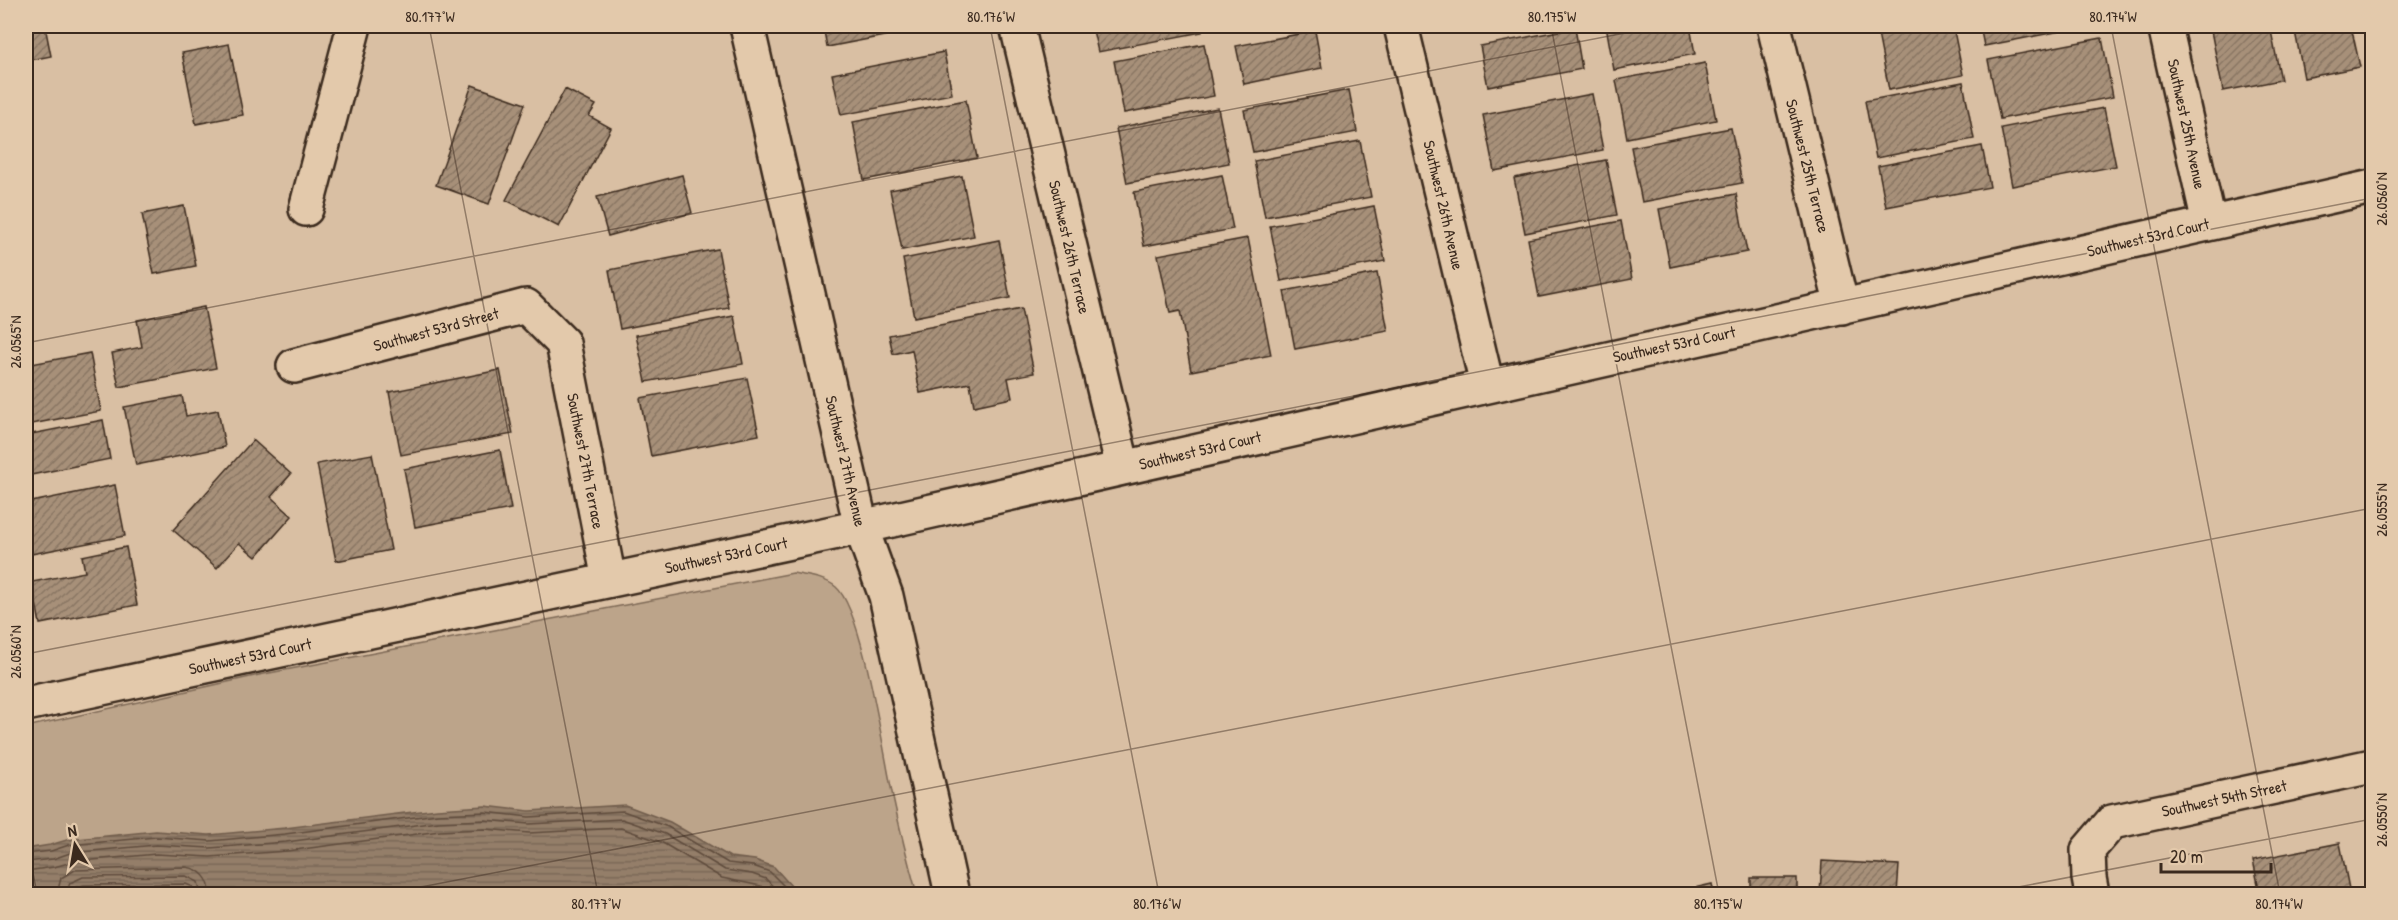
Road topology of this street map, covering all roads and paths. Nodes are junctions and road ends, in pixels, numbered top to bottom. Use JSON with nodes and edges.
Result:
{"nodes":[{"id":1,"x":354,"y":26,"type":"edge"},
{"id":2,"x":747,"y":26,"type":"edge"},
{"id":3,"x":1017,"y":26,"type":"edge"},
{"id":4,"x":1401,"y":26,"type":"edge"},
{"id":5,"x":1774,"y":26,"type":"edge"},
{"id":6,"x":2165,"y":26,"type":"edge"},
{"id":7,"x":2373,"y":187,"type":"edge"},
{"id":8,"x":306,"y":209,"type":"dead end"},
{"id":9,"x":2209,"y":223,"type":"junction"},
{"id":10,"x":1842,"y":307,"type":"junction"},
{"id":11,"x":563,"y":343,"type":"joint"},
{"id":12,"x":294,"y":366,"type":"dead end"},
{"id":13,"x":1487,"y":385,"type":"junction"},
{"id":14,"x":1123,"y":468,"type":"junction"},
{"id":15,"x":861,"y":527,"type":"junction"},
{"id":16,"x":609,"y":580,"type":"junction"},
{"id":17,"x":26,"y":704,"type":"edge"},
{"id":18,"x":2373,"y":766,"type":"edge"},
{"id":19,"x":952,"y":894,"type":"edge"},
{"id":20,"x":2092,"y":894,"type":"edge"}],
"edges":[{"from":1,"to":8,"type":"street"},
{"from":2,"to":15,"type":"street","name":"Southwest 27th Avenue"},
{"from":3,"to":14,"type":"street","name":"Southwest 26th Terrace"},
{"from":4,"to":13,"type":"street","name":"Southwest 26th Avenue"},
{"from":5,"to":10,"type":"street","name":"Southwest 25th Terrace"},
{"from":6,"to":9,"type":"street","name":"Southwest 25th Avenue"},
{"from":7,"to":9,"type":"street","name":"Southwest 53rd Court"},
{"from":9,"to":10,"type":"street","name":"Southwest 53rd Court"},
{"from":10,"to":13,"type":"street","name":"Southwest 53rd Court"},
{"from":11,"to":12,"type":"street","name":"Southwest 53rd Street"},
{"from":11,"to":16,"type":"street","name":"Southwest 27th Terrace"},
{"from":13,"to":14,"type":"street","name":"Southwest 53rd Court"},
{"from":14,"to":15,"type":"street","name":"Southwest 53rd Court"},
{"from":15,"to":16,"type":"street","name":"Southwest 53rd Court"},
{"from":15,"to":19,"type":"street","name":"Southwest 27th Avenue"},
{"from":16,"to":17,"type":"street","name":"Southwest 53rd Court"},
{"from":18,"to":20,"type":"street","name":"Southwest 54th Street"}]}
